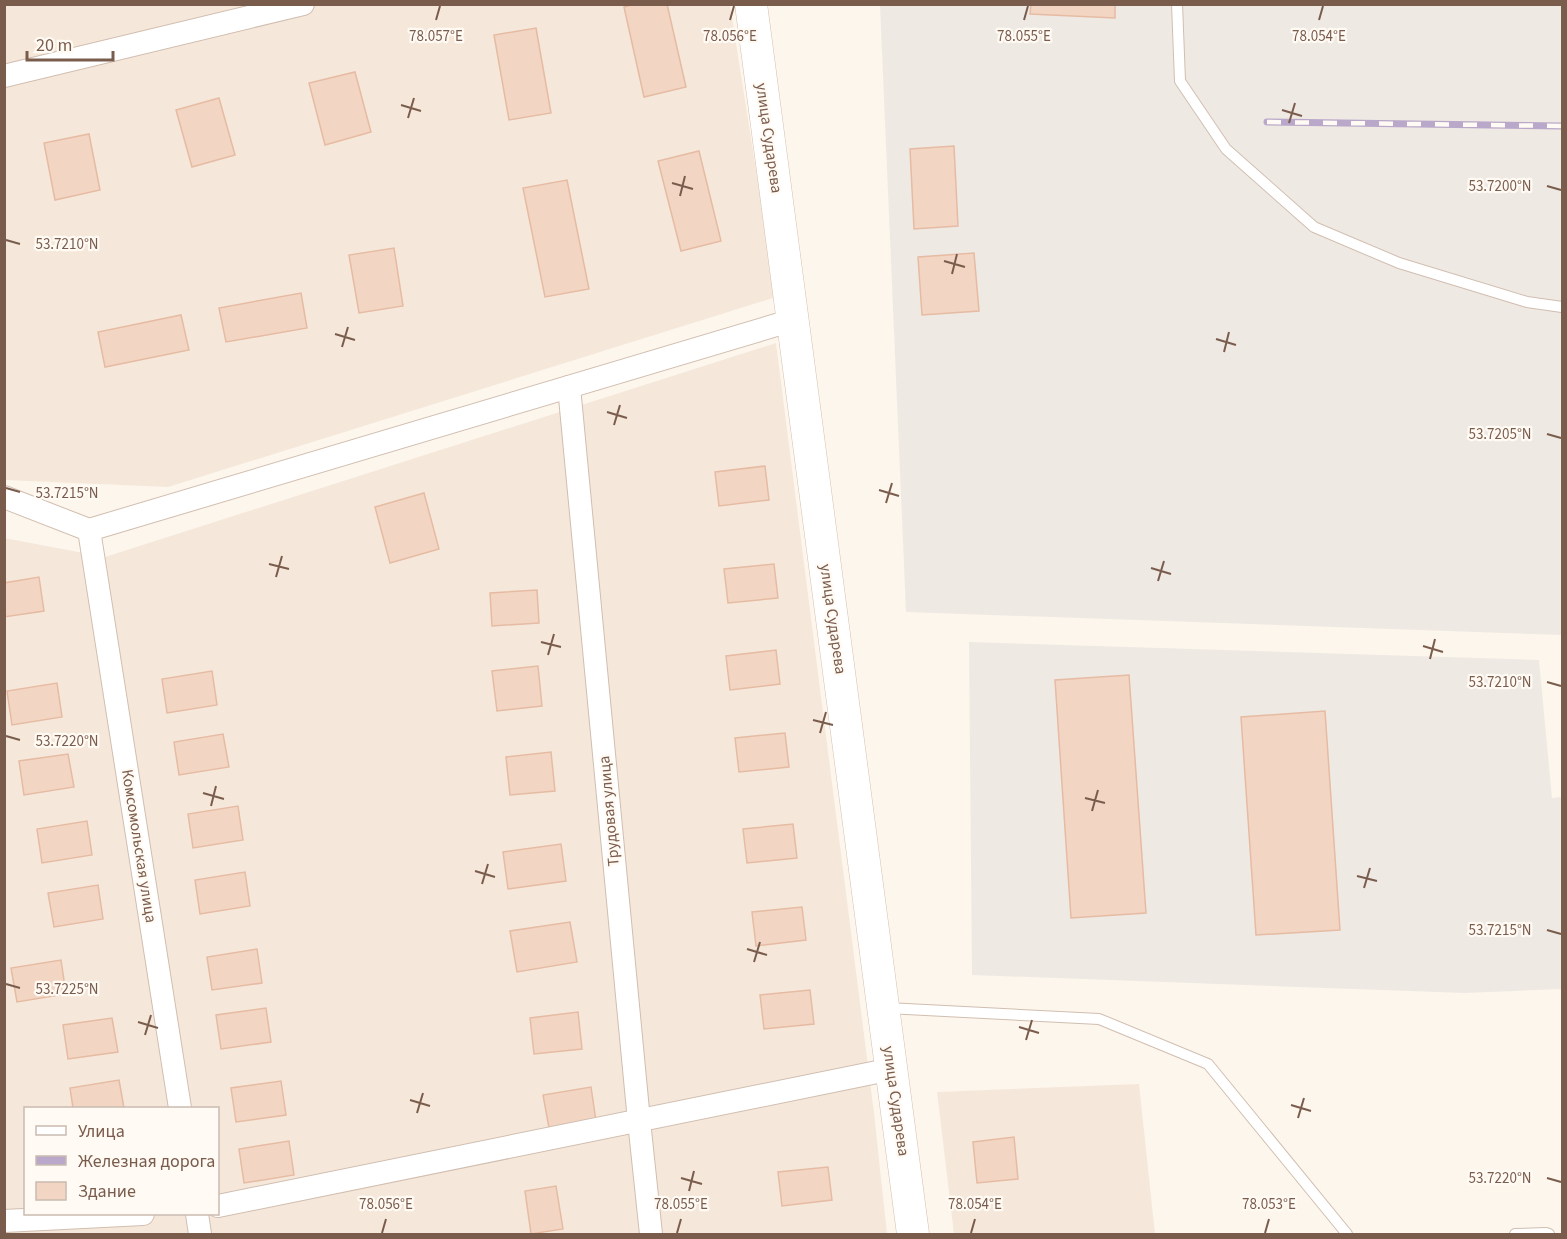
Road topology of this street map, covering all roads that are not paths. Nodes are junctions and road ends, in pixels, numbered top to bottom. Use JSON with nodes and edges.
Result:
{"nodes":[{"id":1,"x":303,"y":4,"type":"edge"},
{"id":2,"x":751,"y":4,"type":"edge"},
{"id":3,"x":1177,"y":4,"type":"edge"},
{"id":4,"x":4,"y":76,"type":"edge"},
{"id":5,"x":1563,"y":307,"type":"edge"},
{"id":6,"x":793,"y":320,"type":"junction"},
{"id":7,"x":569,"y":387,"type":"junction"},
{"id":8,"x":4,"y":496,"type":"edge"},
{"id":9,"x":89,"y":530,"type":"junction"},
{"id":10,"x":884,"y":1008,"type":"junction"},
{"id":11,"x":892,"y":1069,"type":"junction"},
{"id":12,"x":180,"y":1107,"type":"edge"},
{"id":13,"x":639,"y":1121,"type":"junction"},
{"id":14,"x":219,"y":1206,"type":"edge"},
{"id":15,"x":123,"y":1215,"type":"edge"},
{"id":16,"x":197,"y":1215,"type":"edge"},
{"id":17,"x":4,"y":1221,"type":"edge"},
{"id":18,"x":200,"y":1234,"type":"edge"},
{"id":19,"x":651,"y":1234,"type":"edge"},
{"id":20,"x":913,"y":1234,"type":"edge"},
{"id":21,"x":1347,"y":1234,"type":"edge"},
{"id":22,"x":1515,"y":1234,"type":"edge"},
{"id":23,"x":1549,"y":1234,"type":"edge"}],
"edges":[{"from":1,"to":4,"type":"street"},
{"from":2,"to":6,"type":"street","name":"улица Сударева"},
{"from":3,"to":5,"type":"lane"},
{"from":6,"to":7,"type":"street"},
{"from":6,"to":10,"type":"street","name":"улица Сударева"},
{"from":7,"to":9,"type":"street"},
{"from":7,"to":13,"type":"street","name":"Трудовая улица"},
{"from":8,"to":9,"type":"street"},
{"from":9,"to":12,"type":"street","name":"Комсомольская улица"},
{"from":10,"to":11,"type":"street","name":"улица Сударева"},
{"from":10,"to":21,"type":"lane"},
{"from":11,"to":13,"type":"street"},
{"from":11,"to":20,"type":"street","name":"улица Сударева"},
{"from":13,"to":14,"type":"street"},
{"from":13,"to":19,"type":"street","name":"Трудовая улица"},
{"from":15,"to":17,"type":"street"},
{"from":16,"to":18,"type":"street"},
{"from":22,"to":23,"type":"lane"}]}
